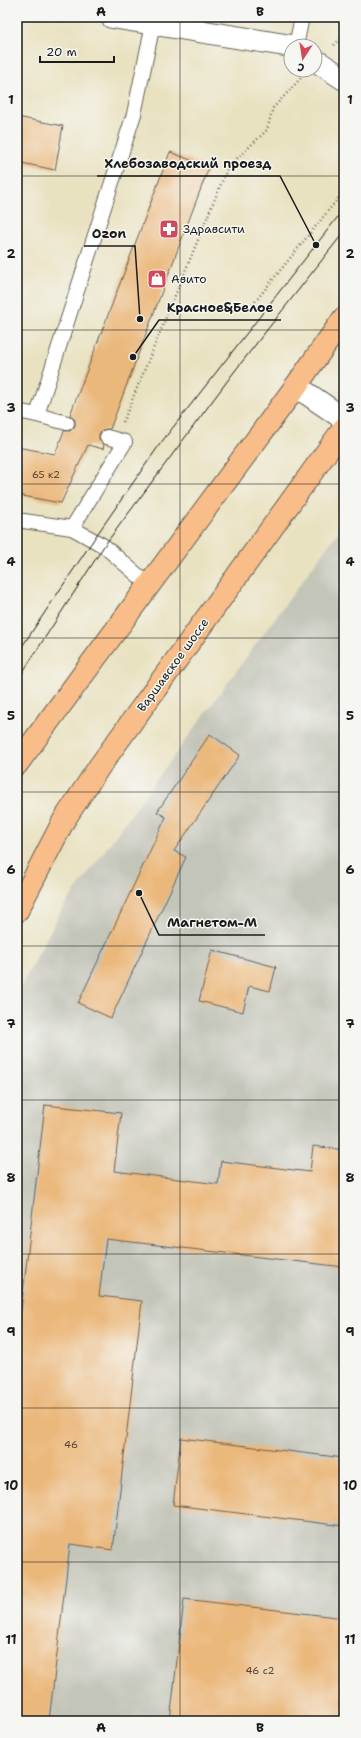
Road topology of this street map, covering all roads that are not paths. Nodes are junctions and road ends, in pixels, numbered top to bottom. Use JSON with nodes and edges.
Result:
{"nodes":[{"id":1,"x":112,"y":17,"type":"edge"},
{"id":2,"x":302,"y":17,"type":"edge"},
{"id":3,"x":152,"y":24,"type":"junction"},
{"id":4,"x":298,"y":38,"type":"edge"},
{"id":5,"x":283,"y":45,"type":"edge"},
{"id":6,"x":323,"y":72,"type":"edge"},
{"id":7,"x":344,"y":79,"type":"edge"},
{"id":8,"x":344,"y":318,"type":"edge"},
{"id":9,"x":296,"y":386,"type":"junction"},
{"id":10,"x":17,"y":411,"type":"edge"},
{"id":11,"x":37,"y":415,"type":"junction"},
{"id":12,"x":344,"y":419,"type":"edge"},
{"id":13,"x":67,"y":423,"type":"dead end"},
{"id":14,"x":344,"y":428,"type":"edge"},
{"id":15,"x":112,"y":438,"type":"road end"},
{"id":16,"x":17,"y":520,"type":"edge"},
{"id":17,"x":72,"y":528,"type":"junction"},
{"id":18,"x":149,"y":585,"type":"junction"},
{"id":19,"x":19,"y":760,"type":"edge"},
{"id":20,"x":17,"y":911,"type":"edge"}],
"edges":[{"from":1,"to":3,"type":"street"},
{"from":2,"to":4,"type":"lane"},
{"from":3,"to":5,"type":"street"},
{"from":3,"to":11,"type":"lane"},
{"from":6,"to":7,"type":"street"},
{"from":8,"to":9,"type":"main road"},
{"from":9,"to":12,"type":"street"},
{"from":9,"to":18,"type":"main road"},
{"from":10,"to":11,"type":"lane"},
{"from":11,"to":13,"type":"lane"},
{"from":14,"to":20,"type":"main road","name":"Варшавское шоссе"},
{"from":15,"to":17,"type":"lane"},
{"from":16,"to":17,"type":"lane"},
{"from":17,"to":18,"type":"lane"},
{"from":18,"to":19,"type":"main road"}]}
